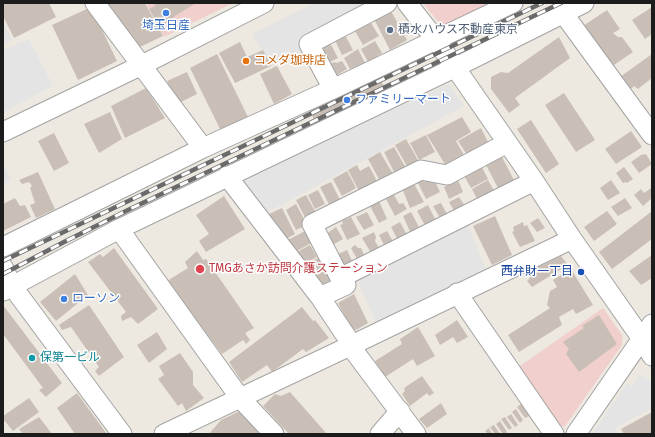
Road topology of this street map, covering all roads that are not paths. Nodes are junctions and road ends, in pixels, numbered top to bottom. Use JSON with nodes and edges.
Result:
{"nodes":[{"id":1,"x":96,"y":3,"type":"edge"},
{"id":2,"x":264,"y":3,"type":"edge"},
{"id":3,"x":387,"y":3,"type":"edge"},
{"id":4,"x":407,"y":3,"type":"edge"},
{"id":5,"x":513,"y":3,"type":"edge"},
{"id":6,"x":584,"y":3,"type":"edge"},
{"id":7,"x":563,"y":13,"type":"junction"},
{"id":8,"x":436,"y":40,"type":"junction"},
{"id":9,"x":142,"y":65,"type":"junction"},
{"id":10,"x":454,"y":68,"type":"junction"},
{"id":11,"x":333,"y":90,"type":"junction"},
{"id":12,"x":3,"y":132,"type":"edge"},
{"id":13,"x":652,"y":135,"type":"edge"},
{"id":14,"x":507,"y":143,"type":"junction"},
{"id":15,"x":203,"y":148,"type":"junction"},
{"id":16,"x":227,"y":176,"type":"junction"},
{"id":17,"x":534,"y":181,"type":"junction"},
{"id":18,"x":118,"y":229,"type":"junction"},
{"id":19,"x":572,"y":238,"type":"junction"},
{"id":20,"x":3,"y":247,"type":"edge"},
{"id":21,"x":3,"y":267,"type":"edge"},
{"id":22,"x":340,"y":278,"type":"junction"},
{"id":23,"x":8,"y":288,"type":"edge"},
{"id":24,"x":457,"y":293,"type":"junction"},
{"id":25,"x":320,"y":297,"type":"junction"},
{"id":26,"x":647,"y":331,"type":"edge"},
{"id":27,"x":352,"y":345,"type":"junction"},
{"id":28,"x":652,"y":356,"type":"edge"},
{"id":29,"x":240,"y":398,"type":"junction"},
{"id":30,"x":400,"y":411,"type":"junction"},
{"id":31,"x":122,"y":434,"type":"edge"},
{"id":32,"x":164,"y":434,"type":"edge"},
{"id":33,"x":274,"y":434,"type":"edge"},
{"id":34,"x":380,"y":434,"type":"edge"},
{"id":35,"x":416,"y":434,"type":"edge"},
{"id":36,"x":554,"y":434,"type":"edge"},
{"id":37,"x":576,"y":434,"type":"edge"}],
"edges":[{"from":1,"to":9,"type":"street"},
{"from":2,"to":9,"type":"street"},
{"from":3,"to":11,"type":"street"},
{"from":4,"to":8,"type":"street"},
{"from":5,"to":8,"type":"street"},
{"from":6,"to":7,"type":"street"},
{"from":7,"to":10,"type":"street"},
{"from":7,"to":13,"type":"street"},
{"from":8,"to":10,"type":"street"},
{"from":8,"to":11,"type":"street"},
{"from":9,"to":12,"type":"street"},
{"from":9,"to":15,"type":"street"},
{"from":10,"to":14,"type":"street"},
{"from":10,"to":16,"type":"street"},
{"from":11,"to":15,"type":"street"},
{"from":14,"to":17,"type":"street"},
{"from":14,"to":22,"type":"street"},
{"from":15,"to":20,"type":"street"},
{"from":16,"to":18,"type":"street"},
{"from":16,"to":25,"type":"street"},
{"from":17,"to":19,"type":"street"},
{"from":17,"to":22,"type":"street"},
{"from":18,"to":23,"type":"street"},
{"from":18,"to":29,"type":"street"},
{"from":19,"to":24,"type":"street"},
{"from":19,"to":26,"type":"street"},
{"from":21,"to":23,"type":"street"},
{"from":22,"to":25,"type":"street"},
{"from":23,"to":31,"type":"street"},
{"from":24,"to":27,"type":"street"},
{"from":24,"to":36,"type":"street"},
{"from":25,"to":27,"type":"street"},
{"from":26,"to":28,"type":"street"},
{"from":26,"to":37,"type":"street"},
{"from":27,"to":29,"type":"street"},
{"from":27,"to":30,"type":"street"},
{"from":29,"to":32,"type":"street"},
{"from":29,"to":33,"type":"street"},
{"from":30,"to":34,"type":"street"},
{"from":30,"to":35,"type":"street"}]}
